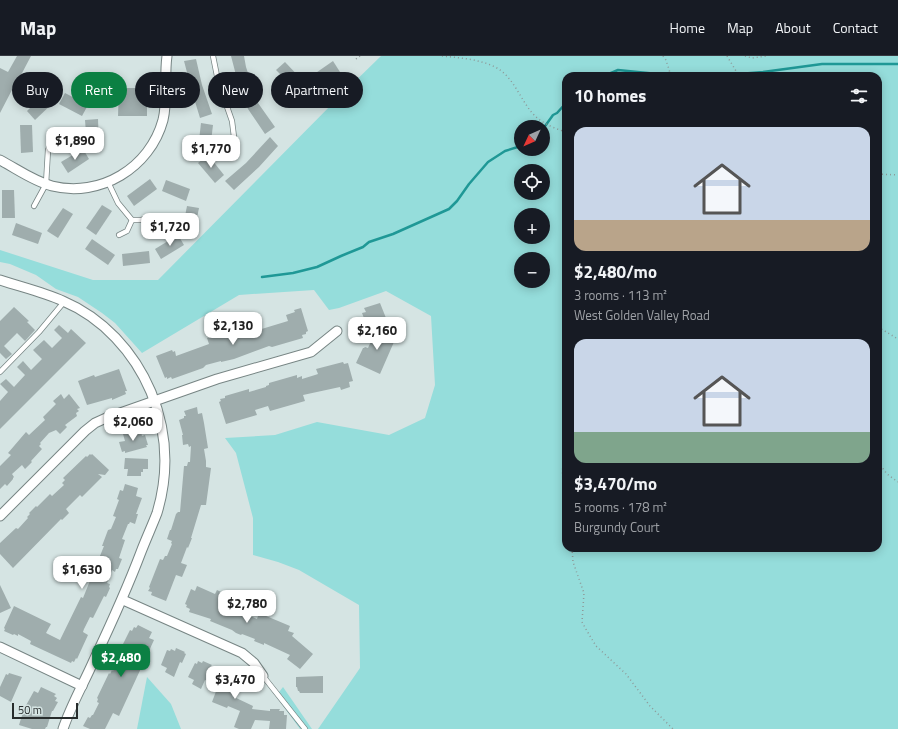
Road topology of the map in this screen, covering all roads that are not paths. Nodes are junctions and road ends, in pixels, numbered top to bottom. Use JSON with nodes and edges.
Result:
{"nodes":[{"id":1,"x":167,"y":56,"type":"edge"},
{"id":2,"x":212,"y":56,"type":"edge"},
{"id":3,"x":56,"y":133,"type":"dead end"},
{"id":4,"x":234,"y":137,"type":"dead end"},
{"id":5,"x":0,"y":160,"type":"edge"},
{"id":6,"x":108,"y":182,"type":"junction"},
{"id":7,"x":46,"y":184,"type":"junction"},
{"id":8,"x":34,"y":206,"type":"dead end"},
{"id":9,"x":160,"y":216,"type":"dead end"},
{"id":10,"x":132,"y":220,"type":"junction"},
{"id":11,"x":119,"y":235,"type":"dead end"},
{"id":12,"x":0,"y":280,"type":"edge"},
{"id":13,"x":64,"y":302,"type":"junction"},
{"id":14,"x":337,"y":331,"type":"dead end"},
{"id":15,"x":0,"y":372,"type":"edge"},
{"id":16,"x":155,"y":401,"type":"junction"},
{"id":17,"x":1,"y":512,"type":"edge"},
{"id":18,"x":123,"y":600,"type":"junction"},
{"id":19,"x":0,"y":647,"type":"edge"},
{"id":20,"x":263,"y":676,"type":"joint"},
{"id":21,"x":82,"y":686,"type":"junction"},
{"id":22,"x":63,"y":729,"type":"edge"},
{"id":23,"x":305,"y":729,"type":"edge"}],
"edges":[{"from":1,"to":6,"type":"street"},
{"from":2,"to":4,"type":"lane"},
{"from":3,"to":7,"type":"lane"},
{"from":5,"to":7,"type":"street"},
{"from":6,"to":7,"type":"street"},
{"from":6,"to":10,"type":"lane"},
{"from":7,"to":8,"type":"lane"},
{"from":9,"to":10,"type":"lane"},
{"from":10,"to":11,"type":"lane"},
{"from":12,"to":13,"type":"street"},
{"from":13,"to":15,"type":"lane"},
{"from":13,"to":16,"type":"street"},
{"from":14,"to":16,"type":"street"},
{"from":16,"to":17,"type":"street"},
{"from":16,"to":18,"type":"street"},
{"from":18,"to":20,"type":"street"},
{"from":18,"to":21,"type":"street"},
{"from":19,"to":21,"type":"street"},
{"from":20,"to":23,"type":"lane"},
{"from":21,"to":22,"type":"street"}]}
